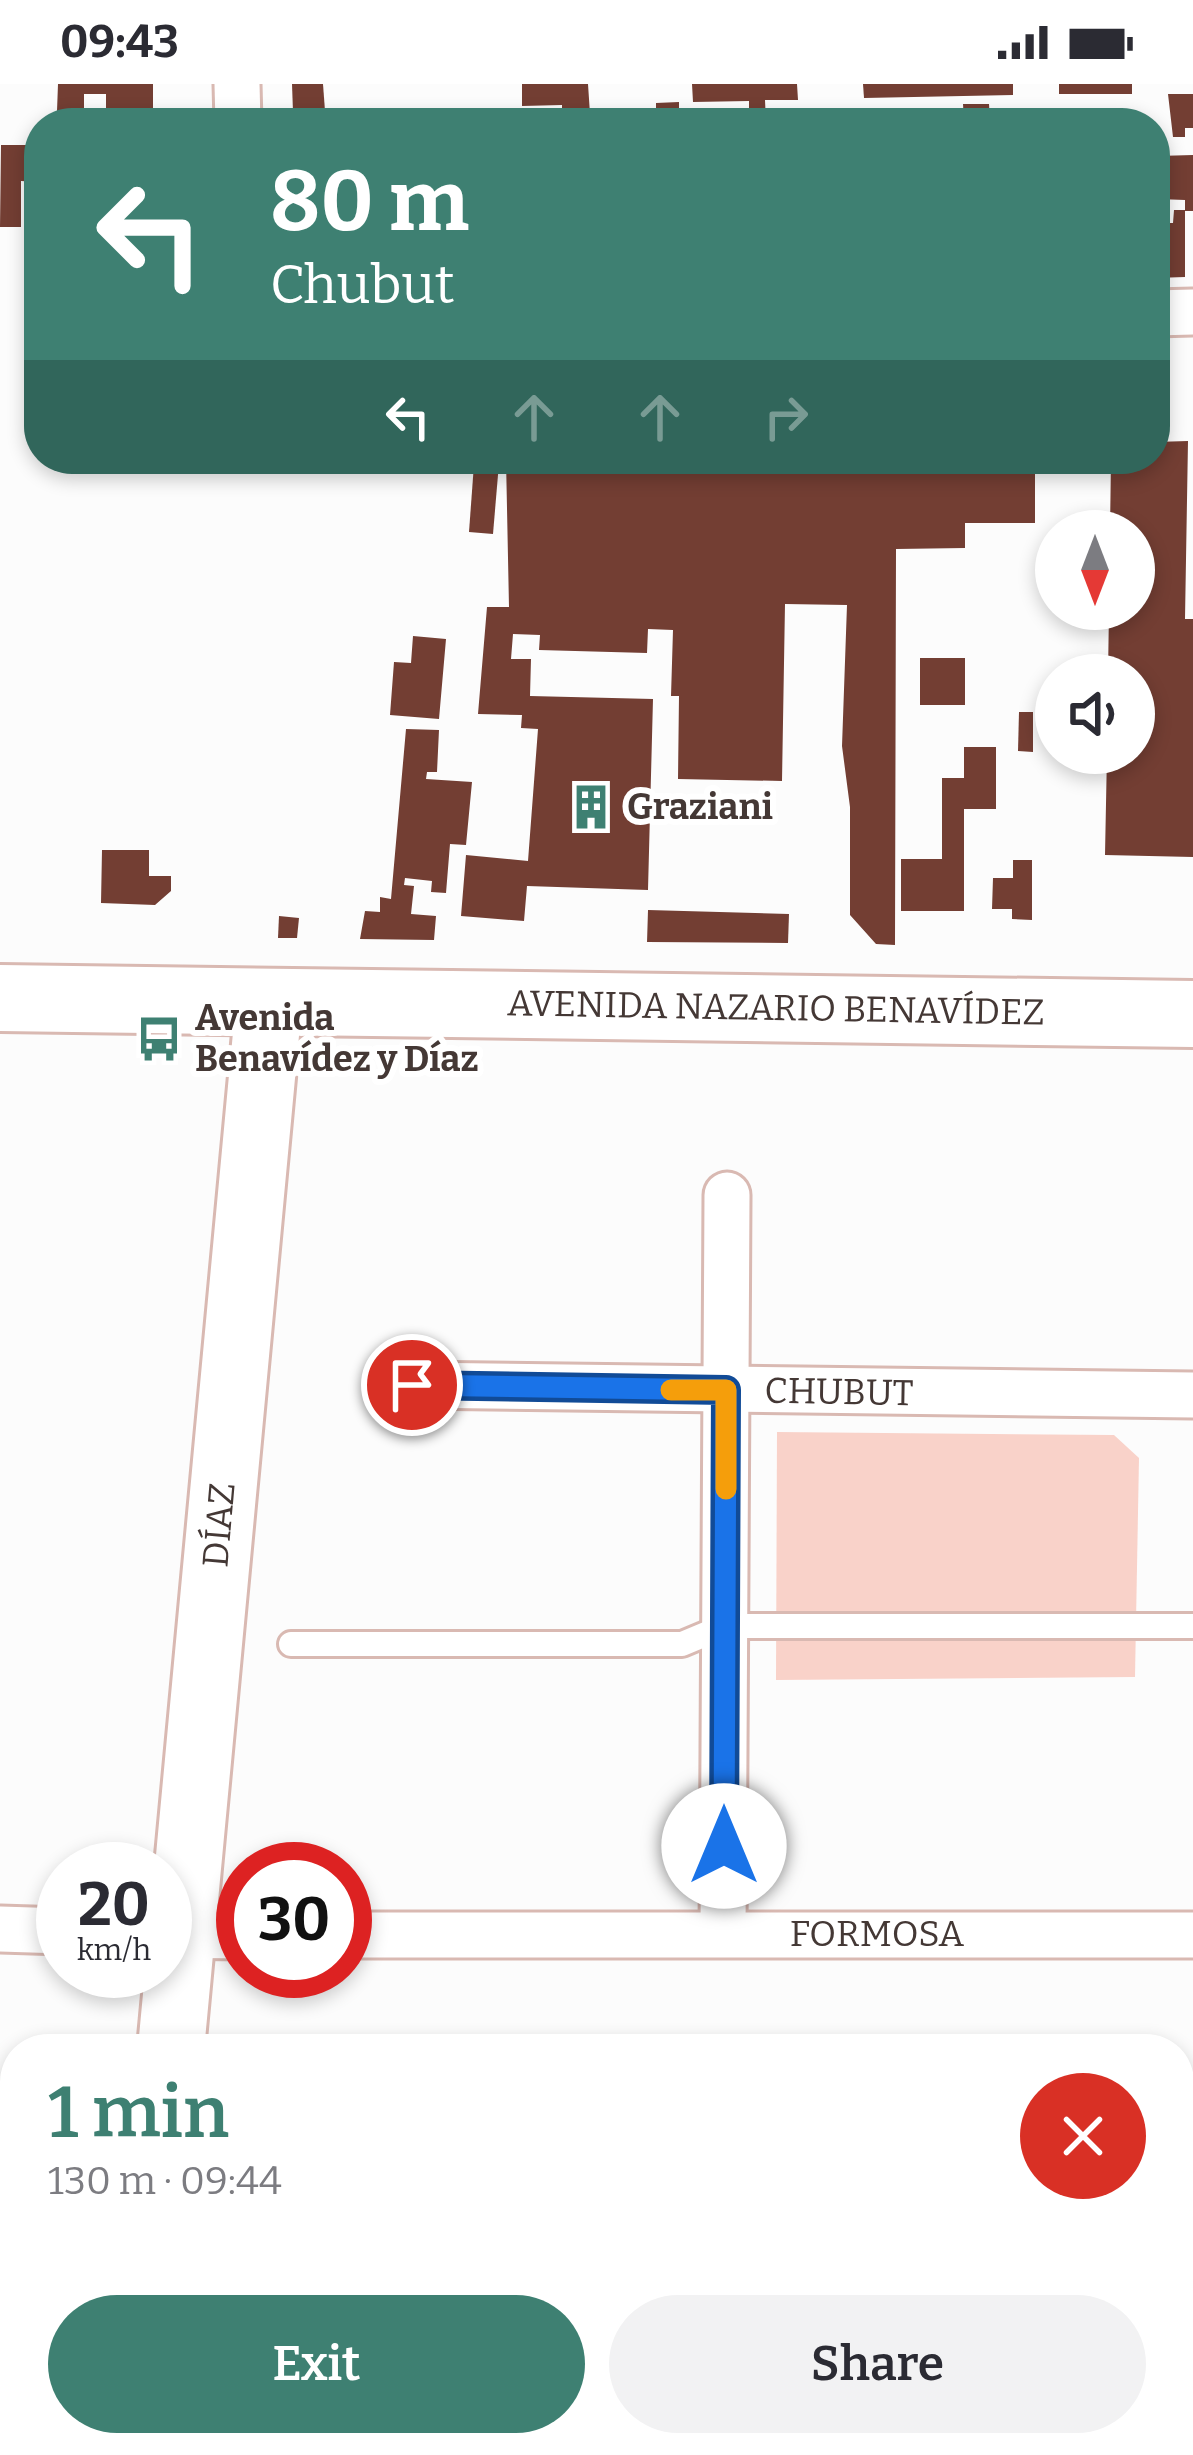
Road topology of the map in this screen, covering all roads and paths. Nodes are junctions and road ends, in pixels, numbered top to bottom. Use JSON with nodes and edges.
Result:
{"nodes":[{"id":1,"x":0,"y":998,"type":"edge"},
{"id":2,"x":268,"y":1002,"type":"junction"},
{"id":3,"x":1193,"y":1014,"type":"edge"},
{"id":4,"x":727,"y":1195,"type":"dead end"},
{"id":5,"x":412,"y":1385,"type":"dead end"},
{"id":6,"x":726,"y":1390,"type":"junction"},
{"id":7,"x":1193,"y":1395,"type":"edge"},
{"id":8,"x":725,"y":1626,"type":"junction"},
{"id":9,"x":1193,"y":1626,"type":"edge"},
{"id":10,"x":291,"y":1644,"type":"dead end"},
{"id":11,"x":0,"y":1929,"type":"edge"},
{"id":12,"x":36,"y":1930,"type":"edge"},
{"id":13,"x":723,"y":1934,"type":"junction"},
{"id":14,"x":372,"y":1935,"type":"edge"},
{"id":15,"x":1193,"y":1935,"type":"edge"},
{"id":16,"x":197,"y":1936,"type":"edge"},
{"id":17,"x":174,"y":2034,"type":"edge"}],
"edges":[{"from":1,"to":2,"type":"main road","name":"AVENIDA NAZARIO BENAVÍDEZ"},
{"from":2,"to":3,"type":"main road","name":"AVENIDA NAZARIO BENAVÍDEZ"},
{"from":2,"to":16,"type":"main road","name":"DÍAZ"},
{"from":4,"to":6,"type":"street"},
{"from":5,"to":6,"type":"street","name":"CHUBUT"},
{"from":6,"to":7,"type":"street","name":"CHUBUT"},
{"from":6,"to":8,"type":"street"},
{"from":8,"to":9,"type":"lane"},
{"from":8,"to":10,"type":"lane"},
{"from":8,"to":13,"type":"street"},
{"from":11,"to":12,"type":"street"},
{"from":13,"to":14,"type":"street","name":"FORMOSA"},
{"from":13,"to":15,"type":"street","name":"FORMOSA"},
{"from":16,"to":17,"type":"main road","name":"DÍAZ"}]}
